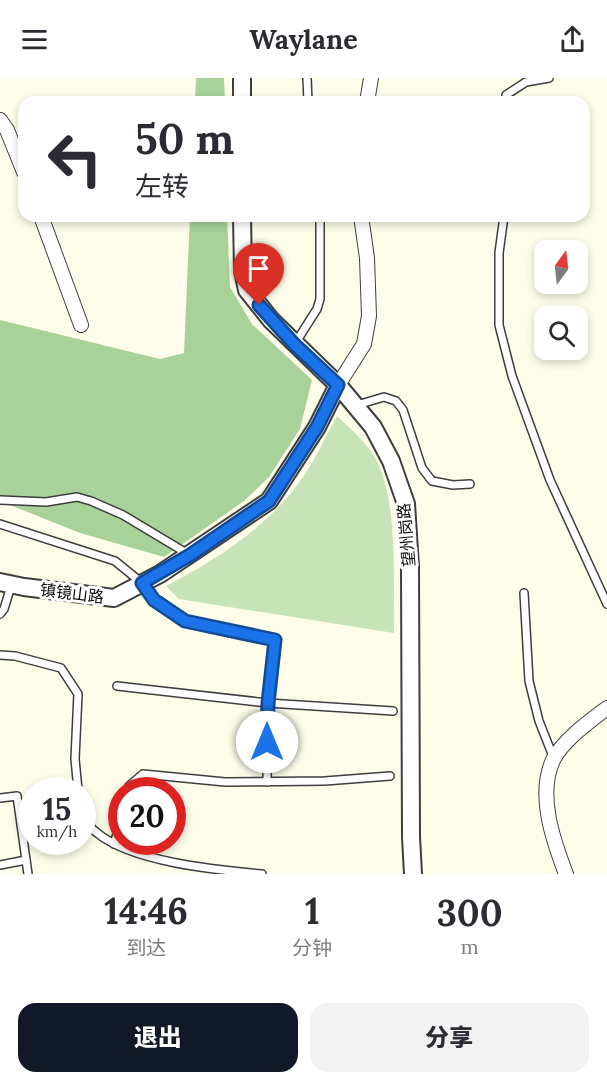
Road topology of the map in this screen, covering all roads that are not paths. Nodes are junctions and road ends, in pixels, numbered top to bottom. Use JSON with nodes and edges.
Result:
{"nodes":[{"id":1,"x":242,"y":78,"type":"edge"},
{"id":2,"x":307,"y":78,"type":"edge"},
{"id":3,"x":371,"y":78,"type":"edge"},
{"id":4,"x":549,"y":78,"type":"edge"},
{"id":5,"x":242,"y":96,"type":"edge"},
{"id":6,"x":308,"y":96,"type":"edge"},
{"id":7,"x":368,"y":96,"type":"edge"},
{"id":8,"x":506,"y":96,"type":"edge"},
{"id":9,"x":0,"y":120,"type":"edge"},
{"id":10,"x":18,"y":157,"type":"edge"},
{"id":11,"x":43,"y":222,"type":"edge"},
{"id":12,"x":242,"y":222,"type":"edge"},
{"id":13,"x":320,"y":222,"type":"edge"},
{"id":14,"x":362,"y":222,"type":"edge"},
{"id":15,"x":503,"y":222,"type":"edge"},
{"id":16,"x":81,"y":325,"type":"dead end"},
{"id":17,"x":294,"y":344,"type":"junction"},
{"id":18,"x":338,"y":385,"type":"junction"},
{"id":19,"x":355,"y":405,"type":"junction"},
{"id":20,"x":470,"y":484,"type":"dead end"},
{"id":21,"x":0,"y":500,"type":"edge"},
{"id":22,"x":0,"y":524,"type":"edge"},
{"id":23,"x":190,"y":555,"type":"junction"},
{"id":24,"x":6,"y":583,"type":"edge"},
{"id":25,"x":142,"y":583,"type":"junction"},
{"id":26,"x":524,"y":594,"type":"dead end"},
{"id":27,"x":607,"y":604,"type":"edge"},
{"id":28,"x":0,"y":614,"type":"edge"},
{"id":29,"x":0,"y":655,"type":"edge"},
{"id":30,"x":117,"y":686,"type":"dead end"},
{"id":31,"x":268,"y":703,"type":"junction"},
{"id":32,"x":607,"y":708,"type":"edge"},
{"id":33,"x":393,"y":711,"type":"dead end"},
{"id":34,"x":554,"y":759,"type":"junction"},
{"id":35,"x":390,"y":776,"type":"dead end"},
{"id":36,"x":77,"y":777,"type":"edge"},
{"id":37,"x":140,"y":777,"type":"edge"},
{"id":38,"x":174,"y":777,"type":"edge"},
{"id":39,"x":186,"y":778,"type":"edge"},
{"id":40,"x":267,"y":782,"type":"junction"},
{"id":41,"x":0,"y":798,"type":"edge"},
{"id":42,"x":148,"y":855,"type":"edge"},
{"id":43,"x":26,"y":860,"type":"junction"},
{"id":44,"x":0,"y":865,"type":"edge"},
{"id":45,"x":211,"y":872,"type":"edge"},
{"id":46,"x":28,"y":874,"type":"edge"},
{"id":47,"x":262,"y":874,"type":"edge"},
{"id":48,"x":413,"y":874,"type":"edge"},
{"id":49,"x":566,"y":874,"type":"edge"}],
"edges":[{"from":1,"to":5,"type":"street"},
{"from":2,"to":6,"type":"lane"},
{"from":3,"to":7,"type":"street"},
{"from":4,"to":8,"type":"lane"},
{"from":9,"to":10,"type":"street"},
{"from":11,"to":16,"type":"street"},
{"from":12,"to":17,"type":"street","name":"望州岗路"},
{"from":13,"to":17,"type":"lane"},
{"from":14,"to":18,"type":"street"},
{"from":15,"to":27,"type":"lane"},
{"from":17,"to":18,"type":"street","name":"望州岗路"},
{"from":18,"to":19,"type":"street","name":"望州岗路"},
{"from":18,"to":23,"type":"street","name":"镇镜山路"},
{"from":19,"to":20,"type":"lane"},
{"from":19,"to":48,"type":"street","name":"望州岗路"},
{"from":21,"to":23,"type":"lane"},
{"from":22,"to":25,"type":"lane"},
{"from":23,"to":25,"type":"street","name":"镇镜山路"},
{"from":24,"to":25,"type":"street","name":"镇镜山路"},
{"from":24,"to":28,"type":"lane"},
{"from":25,"to":31,"type":"lane"},
{"from":26,"to":34,"type":"lane"},
{"from":29,"to":36,"type":"lane"},
{"from":30,"to":31,"type":"lane"},
{"from":31,"to":33,"type":"lane"},
{"from":31,"to":40,"type":"lane"},
{"from":32,"to":34,"type":"street"},
{"from":34,"to":49,"type":"street"},
{"from":35,"to":40,"type":"lane"},
{"from":37,"to":38,"type":"lane"},
{"from":39,"to":40,"type":"lane"},
{"from":41,"to":43,"type":"lane"},
{"from":42,"to":45,"type":"lane"},
{"from":43,"to":44,"type":"lane"},
{"from":43,"to":46,"type":"lane"},
{"from":45,"to":47,"type":"lane"}]}
